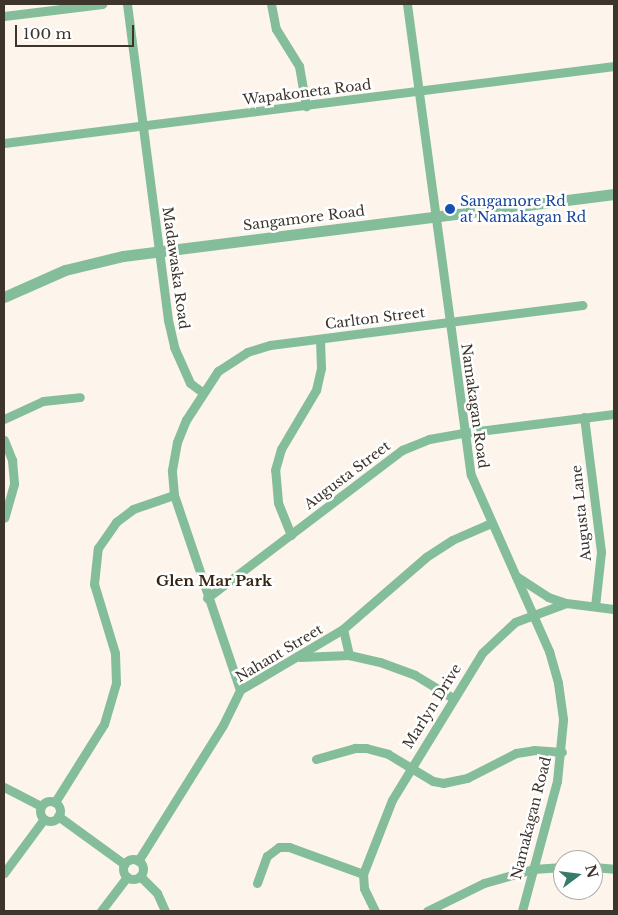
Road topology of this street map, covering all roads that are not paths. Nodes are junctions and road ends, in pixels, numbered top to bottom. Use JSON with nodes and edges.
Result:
{"nodes":[{"id":1,"x":102,"y":4,"type":"edge"},
{"id":2,"x":127,"y":4,"type":"edge"},
{"id":3,"x":271,"y":4,"type":"edge"},
{"id":4,"x":407,"y":4,"type":"edge"},
{"id":5,"x":4,"y":16,"type":"edge"},
{"id":6,"x":614,"y":66,"type":"edge"},
{"id":7,"x":417,"y":92,"type":"junction"},
{"id":8,"x":306,"y":106,"type":"junction"},
{"id":9,"x":143,"y":126,"type":"junction"},
{"id":10,"x":4,"y":143,"type":"edge"},
{"id":11,"x":614,"y":194,"type":"edge"},
{"id":12,"x":436,"y":217,"type":"junction"},
{"id":13,"x":160,"y":252,"type":"junction"},
{"id":14,"x":4,"y":297,"type":"edge"},
{"id":15,"x":582,"y":305,"type":"dead end"},
{"id":16,"x":449,"y":322,"type":"junction"},
{"id":17,"x":320,"y":339,"type":"junction"},
{"id":18,"x":202,"y":392,"type":"junction"},
{"id":19,"x":80,"y":397,"type":"dead end"},
{"id":20,"x":614,"y":414,"type":"edge"},
{"id":21,"x":584,"y":417,"type":"junction"},
{"id":22,"x":4,"y":419,"type":"edge"},
{"id":23,"x":463,"y":433,"type":"junction"},
{"id":24,"x":4,"y":440,"type":"edge"},
{"id":25,"x":174,"y":495,"type":"junction"},
{"id":26,"x":4,"y":518,"type":"edge"},
{"id":27,"x":491,"y":523,"type":"junction"},
{"id":28,"x":291,"y":535,"type":"junction"},
{"id":29,"x":516,"y":576,"type":"junction"},
{"id":30,"x":207,"y":598,"type":"junction"},
{"id":31,"x":566,"y":603,"type":"junction"},
{"id":32,"x":595,"y":606,"type":"junction"},
{"id":33,"x":614,"y":609,"type":"edge"},
{"id":34,"x":533,"y":614,"type":"junction"},
{"id":35,"x":343,"y":630,"type":"junction"},
{"id":36,"x":349,"y":655,"type":"junction"},
{"id":37,"x":300,"y":657,"type":"junction"},
{"id":38,"x":240,"y":690,"type":"junction"},
{"id":39,"x":453,"y":698,"type":"junction"},
{"id":40,"x":562,"y":752,"type":"junction"},
{"id":41,"x":316,"y":759,"type":"dead end"},
{"id":42,"x":410,"y":767,"type":"junction"},
{"id":43,"x":4,"y":786,"type":"edge"},
{"id":44,"x":55,"y":802,"type":"junction"},
{"id":45,"x":41,"y":806,"type":"junction"},
{"id":46,"x":58,"y":816,"type":"junction"},
{"id":47,"x":44,"y":819,"type":"junction"},
{"id":48,"x":138,"y":861,"type":"junction"},
{"id":49,"x":124,"y":864,"type":"junction"},
{"id":50,"x":553,"y":868,"type":"edge"},
{"id":51,"x":533,"y":869,"type":"junction"},
{"id":52,"x":4,"y":874,"type":"edge"},
{"id":53,"x":363,"y":874,"type":"junction"},
{"id":54,"x":140,"y":876,"type":"junction"},
{"id":55,"x":127,"y":877,"type":"junction"},
{"id":56,"x":257,"y":883,"type":"dead end"},
{"id":57,"x":101,"y":911,"type":"edge"},
{"id":58,"x":165,"y":911,"type":"edge"},
{"id":59,"x":375,"y":911,"type":"edge"},
{"id":60,"x":427,"y":911,"type":"edge"},
{"id":61,"x":522,"y":911,"type":"edge"}],
"edges":[{"from":1,"to":5,"type":"street"},
{"from":2,"to":9,"type":"street","name":"Madawaska Road"},
{"from":3,"to":8,"type":"street"},
{"from":4,"to":7,"type":"street","name":"Namakagan Road"},
{"from":6,"to":7,"type":"street","name":"Wapakoneta Road"},
{"from":7,"to":8,"type":"street","name":"Wapakoneta Road"},
{"from":7,"to":12,"type":"street","name":"Namakagan Road"},
{"from":8,"to":9,"type":"street","name":"Wapakoneta Road"},
{"from":9,"to":10,"type":"street","name":"Wapakoneta Road"},
{"from":9,"to":13,"type":"street","name":"Madawaska Road"},
{"from":11,"to":12,"type":"street","name":"Sangamore Road"},
{"from":12,"to":13,"type":"street","name":"Sangamore Road"},
{"from":12,"to":16,"type":"street","name":"Namakagan Road"},
{"from":13,"to":14,"type":"street","name":"Sangamore Road"},
{"from":13,"to":18,"type":"street","name":"Madawaska Road"},
{"from":15,"to":16,"type":"street","name":"Carlton Street"},
{"from":16,"to":17,"type":"street","name":"Carlton Street"},
{"from":16,"to":23,"type":"street","name":"Namakagan Road"},
{"from":17,"to":18,"type":"street","name":"Carlton Street"},
{"from":17,"to":28,"type":"street"},
{"from":18,"to":25,"type":"street"},
{"from":19,"to":22,"type":"street"},
{"from":20,"to":21,"type":"street","name":"Augusta Street"},
{"from":21,"to":23,"type":"street","name":"Augusta Street"},
{"from":21,"to":32,"type":"street","name":"Augusta Lane"},
{"from":23,"to":27,"type":"street","name":"Namakagan Road"},
{"from":23,"to":28,"type":"street","name":"Augusta Street"},
{"from":24,"to":26,"type":"street"},
{"from":25,"to":30,"type":"street"},
{"from":25,"to":44,"type":"street"},
{"from":27,"to":29,"type":"street","name":"Namakagan Road"},
{"from":27,"to":35,"type":"street","name":"Nahant Street"},
{"from":28,"to":30,"type":"street","name":"Augusta Street"},
{"from":29,"to":31,"type":"street"},
{"from":29,"to":34,"type":"street","name":"Namakagan Road"},
{"from":30,"to":38,"type":"street"},
{"from":31,"to":32,"type":"street","name":"Marlyn Drive"},
{"from":31,"to":34,"type":"street","name":"Marlyn Drive"},
{"from":32,"to":33,"type":"street","name":"Marlyn Drive"},
{"from":34,"to":39,"type":"street","name":"Marlyn Drive"},
{"from":34,"to":40,"type":"street","name":"Namakagan Road"},
{"from":35,"to":36,"type":"street"},
{"from":35,"to":37,"type":"street","name":"Nahant Street"},
{"from":36,"to":37,"type":"street"},
{"from":36,"to":39,"type":"street"},
{"from":37,"to":38,"type":"street","name":"Nahant Street"},
{"from":38,"to":48,"type":"street","name":"Nahant Street"},
{"from":39,"to":42,"type":"street","name":"Marlyn Drive"},
{"from":40,"to":42,"type":"street"},
{"from":40,"to":51,"type":"street","name":"Namakagan Road"},
{"from":41,"to":42,"type":"street"},
{"from":42,"to":53,"type":"street","name":"Marlyn Drive"},
{"from":43,"to":45,"type":"street"},
{"from":44,"to":45,"type":"street"},
{"from":44,"to":46,"type":"street"},
{"from":45,"to":47,"type":"street"},
{"from":46,"to":47,"type":"street"},
{"from":46,"to":49,"type":"street"},
{"from":47,"to":52,"type":"street"},
{"from":48,"to":49,"type":"street"},
{"from":48,"to":54,"type":"street"},
{"from":49,"to":55,"type":"street"},
{"from":50,"to":51,"type":"street"},
{"from":51,"to":60,"type":"street"},
{"from":51,"to":61,"type":"street","name":"Namakagan Road"},
{"from":53,"to":56,"type":"street"},
{"from":53,"to":59,"type":"street"},
{"from":54,"to":55,"type":"street"},
{"from":54,"to":58,"type":"street"},
{"from":55,"to":57,"type":"street"}]}
